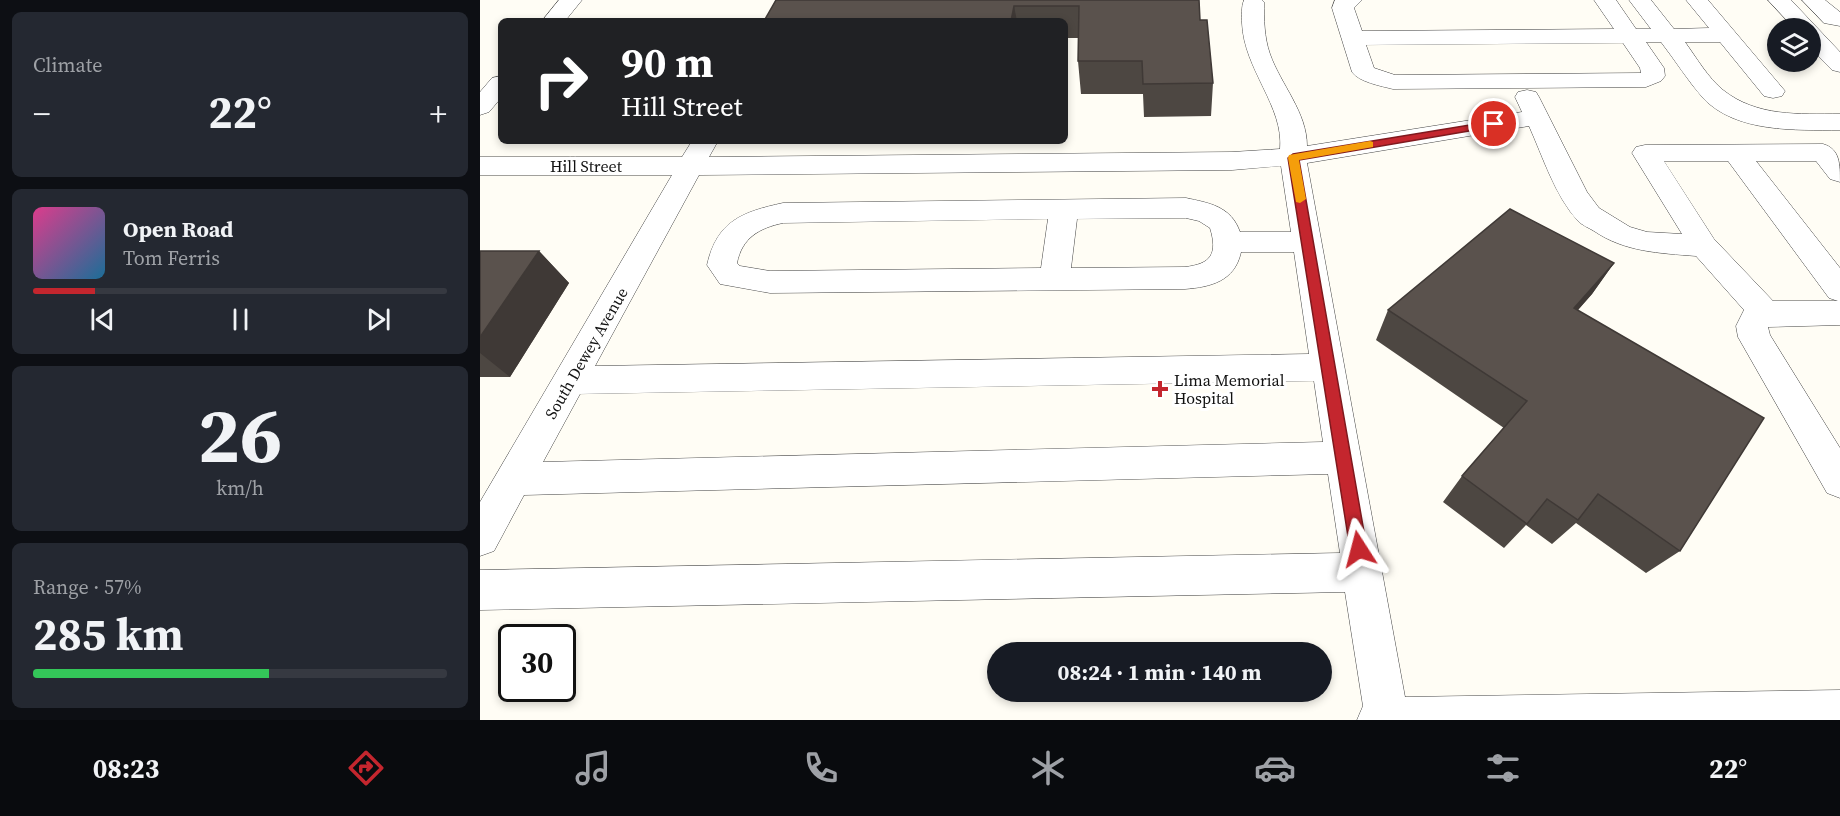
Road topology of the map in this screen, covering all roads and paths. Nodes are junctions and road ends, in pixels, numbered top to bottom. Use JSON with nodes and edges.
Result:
{"nodes":[{"id":1,"x":571,"y":0,"type":"edge"},
{"id":2,"x":1351,"y":0,"type":"edge"},
{"id":3,"x":1605,"y":0,"type":"edge"},
{"id":4,"x":1640,"y":0,"type":"edge"},
{"id":5,"x":1697,"y":0,"type":"edge"},
{"id":6,"x":1779,"y":0,"type":"edge"},
{"id":7,"x":1814,"y":0,"type":"edge"},
{"id":8,"x":1825,"y":0,"type":"edge"},
{"id":9,"x":1252,"y":2,"type":"dead end"},
{"id":10,"x":1840,"y":4,"type":"edge"},
{"id":11,"x":556,"y":18,"type":"edge"},
{"id":12,"x":1796,"y":18,"type":"edge"},
{"id":13,"x":1840,"y":18,"type":"edge"},
{"id":14,"x":1726,"y":35,"type":"junction"},
{"id":15,"x":1631,"y":36,"type":"junction"},
{"id":16,"x":1668,"y":36,"type":"junction"},
{"id":17,"x":1353,"y":38,"type":"junction"},
{"id":18,"x":1821,"y":45,"type":"edge"},
{"id":19,"x":1840,"y":65,"type":"edge"},
{"id":20,"x":1519,"y":81,"type":"junction"},
{"id":21,"x":498,"y":86,"type":"edge"},
{"id":22,"x":1773,"y":91,"type":"dead end"},
{"id":23,"x":480,"y":107,"type":"edge"},
{"id":24,"x":1538,"y":117,"type":"junction"},
{"id":25,"x":1840,"y":122,"type":"edge"},
{"id":26,"x":925,"y":153,"type":"edge"},
{"id":27,"x":1033,"y":153,"type":"edge"},
{"id":28,"x":1735,"y":153,"type":"junction"},
{"id":29,"x":698,"y":154,"type":"edge"},
{"id":30,"x":1293,"y":158,"type":"junction"},
{"id":31,"x":480,"y":166,"type":"edge"},
{"id":32,"x":877,"y":166,"type":"junction"},
{"id":33,"x":1840,"y":173,"type":"edge"},
{"id":34,"x":1064,"y":210,"type":"junction"},
{"id":35,"x":862,"y":213,"type":"junction"},
{"id":36,"x":1227,"y":242,"type":"junction"},
{"id":37,"x":1307,"y":242,"type":"junction"},
{"id":38,"x":1704,"y":246,"type":"junction"},
{"id":39,"x":1054,"y":280,"type":"junction"},
{"id":40,"x":1840,"y":290,"type":"edge"},
{"id":41,"x":1765,"y":313,"type":"junction"},
{"id":42,"x":1840,"y":313,"type":"edge"},
{"id":43,"x":1328,"y":367,"type":"junction"},
{"id":44,"x":570,"y":380,"type":"junction"},
{"id":45,"x":1344,"y":458,"type":"junction"},
{"id":46,"x":513,"y":479,"type":"junction"},
{"id":47,"x":1840,"y":481,"type":"edge"},
{"id":48,"x":480,"y":538,"type":"edge"},
{"id":49,"x":1362,"y":572,"type":"junction"},
{"id":50,"x":480,"y":590,"type":"edge"},
{"id":51,"x":1840,"y":712,"type":"edge"},
{"id":52,"x":1379,"y":720,"type":"edge"},
{"id":53,"x":1387,"y":720,"type":"edge"}],
"edges":[{"from":1,"to":11,"type":"street"},
{"from":2,"to":17,"type":"street"},
{"from":3,"to":15,"type":"street"},
{"from":4,"to":16,"type":"street"},
{"from":5,"to":14,"type":"street"},
{"from":6,"to":12,"type":"street"},
{"from":7,"to":13,"type":"street"},
{"from":8,"to":10,"type":"street"},
{"from":9,"to":30,"type":"street"},
{"from":14,"to":16,"type":"street"},
{"from":14,"to":22,"type":"street"},
{"from":15,"to":16,"type":"street"},
{"from":15,"to":17,"type":"street"},
{"from":15,"to":20,"type":"street"},
{"from":16,"to":25,"type":"street"},
{"from":17,"to":20,"type":"street"},
{"from":18,"to":19,"type":"street"},
{"from":20,"to":24,"type":"street"},
{"from":21,"to":23,"type":"street"},
{"from":24,"to":30,"type":"street"},
{"from":24,"to":38,"type":"street"},
{"from":26,"to":27,"type":"street","name":"Hill Street"},
{"from":26,"to":32,"type":"street","name":"Hill Street"},
{"from":27,"to":30,"type":"street","name":"Hill Street"},
{"from":28,"to":33,"type":"street"},
{"from":28,"to":38,"type":"street"},
{"from":28,"to":40,"type":"street"},
{"from":29,"to":31,"type":"street","name":"Hill Street"},
{"from":29,"to":32,"type":"street","name":"Hill Street"},
{"from":29,"to":44,"type":"street","name":"South Dewey Avenue"},
{"from":30,"to":37,"type":"street"},
{"from":32,"to":35,"type":"street"},
{"from":34,"to":35,"type":"street"},
{"from":34,"to":36,"type":"street"},
{"from":34,"to":39,"type":"street"},
{"from":35,"to":39,"type":"street"},
{"from":36,"to":37,"type":"street"},
{"from":36,"to":39,"type":"street"},
{"from":37,"to":43,"type":"street"},
{"from":38,"to":41,"type":"street"},
{"from":41,"to":42,"type":"street"},
{"from":41,"to":47,"type":"street"},
{"from":43,"to":44,"type":"street"},
{"from":43,"to":45,"type":"street"},
{"from":44,"to":46,"type":"street","name":"South Dewey Avenue"},
{"from":45,"to":46,"type":"street"},
{"from":45,"to":49,"type":"street"},
{"from":46,"to":48,"type":"street","name":"South Dewey Avenue"},
{"from":49,"to":50,"type":"street"},
{"from":49,"to":53,"type":"street"},
{"from":51,"to":53,"type":"street"},
{"from":52,"to":53,"type":"street"}]}
